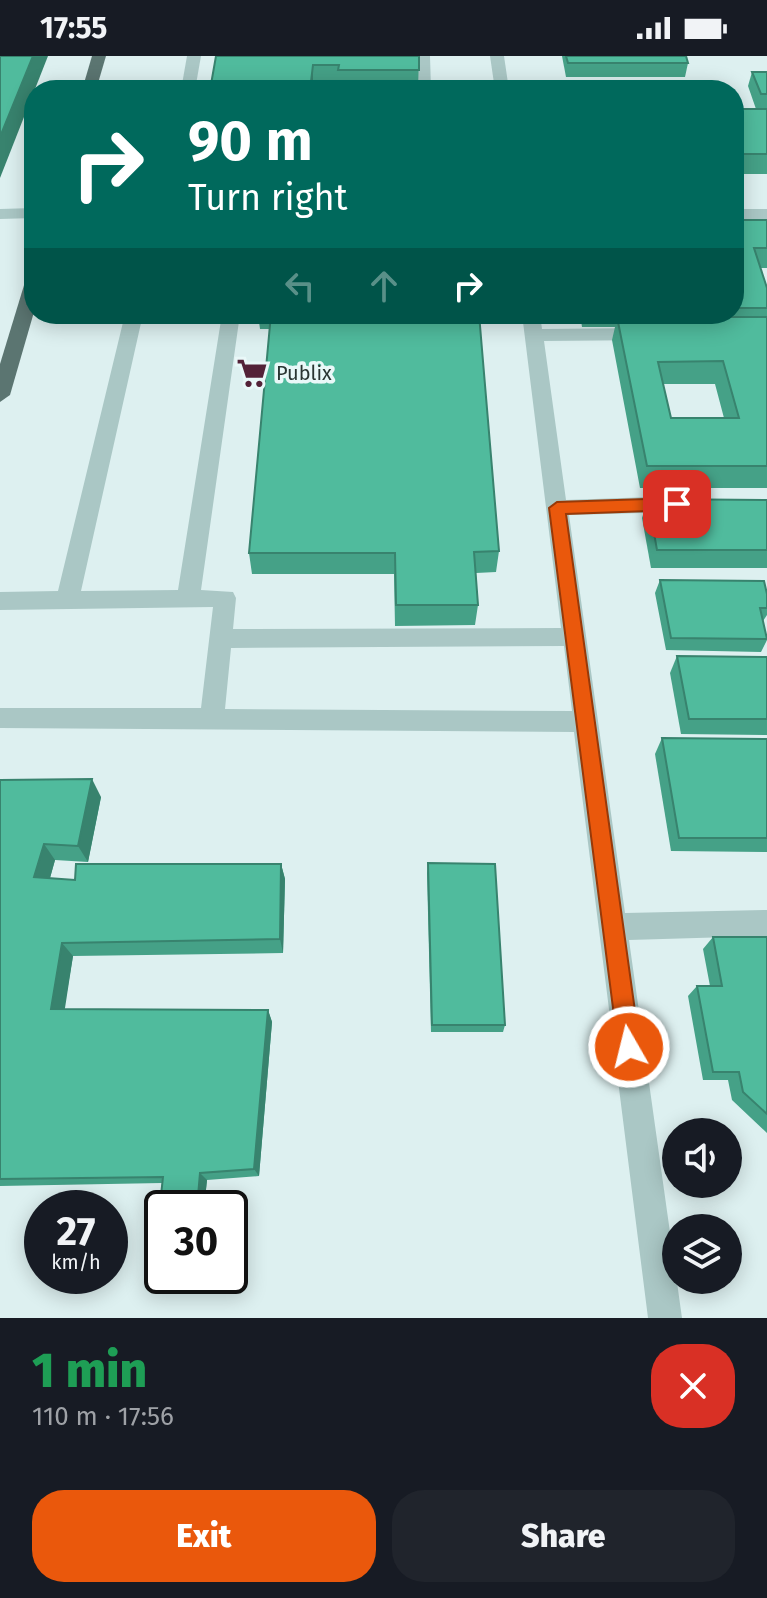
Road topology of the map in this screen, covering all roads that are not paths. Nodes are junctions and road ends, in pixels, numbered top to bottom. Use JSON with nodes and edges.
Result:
{"nodes":[{"id":1,"x":99,"y":56,"type":"edge"},
{"id":2,"x":194,"y":56,"type":"edge"},
{"id":3,"x":423,"y":56,"type":"edge"},
{"id":4,"x":497,"y":56,"type":"edge"},
{"id":5,"x":92,"y":80,"type":"edge"},
{"id":6,"x":190,"y":80,"type":"edge"},
{"id":7,"x":424,"y":80,"type":"edge"},
{"id":8,"x":501,"y":80,"type":"edge"},
{"id":9,"x":24,"y":213,"type":"edge"},
{"id":10,"x":0,"y":214,"type":"edge"},
{"id":11,"x":744,"y":214,"type":"edge"},
{"id":12,"x":767,"y":214,"type":"edge"},
{"id":13,"x":24,"y":310,"type":"edge"},
{"id":14,"x":132,"y":324,"type":"edge"},
{"id":15,"x":229,"y":324,"type":"edge"},
{"id":16,"x":533,"y":324,"type":"edge"},
{"id":17,"x":652,"y":324,"type":"edge"},
{"id":18,"x":4,"y":365,"type":"edge"},
{"id":19,"x":0,"y":395,"type":"edge"},
{"id":20,"x":707,"y":503,"type":"edge"},
{"id":21,"x":557,"y":508,"type":"junction"},
{"id":22,"x":68,"y":598,"type":"junction"},
{"id":23,"x":188,"y":599,"type":"junction"},
{"id":24,"x":0,"y":601,"type":"edge"},
{"id":25,"x":574,"y":637,"type":"junction"},
{"id":26,"x":221,"y":639,"type":"junction"},
{"id":27,"x":0,"y":718,"type":"edge"},
{"id":28,"x":212,"y":719,"type":"junction"},
{"id":29,"x":586,"y":722,"type":"junction"},
{"id":30,"x":767,"y":923,"type":"edge"},
{"id":31,"x":613,"y":927,"type":"junction"},
{"id":32,"x":665,"y":1318,"type":"edge"}],
"edges":[{"from":1,"to":5,"type":"main road"},
{"from":2,"to":6,"type":"street"},
{"from":3,"to":7,"type":"street"},
{"from":4,"to":8,"type":"street"},
{"from":9,"to":10,"type":"street"},
{"from":11,"to":12,"type":"street"},
{"from":13,"to":18,"type":"main road"},
{"from":14,"to":22,"type":"street"},
{"from":15,"to":23,"type":"street"},
{"from":16,"to":17,"type":"street"},
{"from":16,"to":21,"type":"street"},
{"from":18,"to":19,"type":"main road"},
{"from":20,"to":21,"type":"street"},
{"from":21,"to":25,"type":"street"},
{"from":22,"to":23,"type":"street"},
{"from":22,"to":24,"type":"street"},
{"from":23,"to":26,"type":"street"},
{"from":25,"to":26,"type":"street"},
{"from":25,"to":29,"type":"street"},
{"from":26,"to":28,"type":"street"},
{"from":27,"to":28,"type":"street"},
{"from":28,"to":29,"type":"street"},
{"from":29,"to":31,"type":"street"},
{"from":30,"to":31,"type":"street"},
{"from":31,"to":32,"type":"street"}]}
